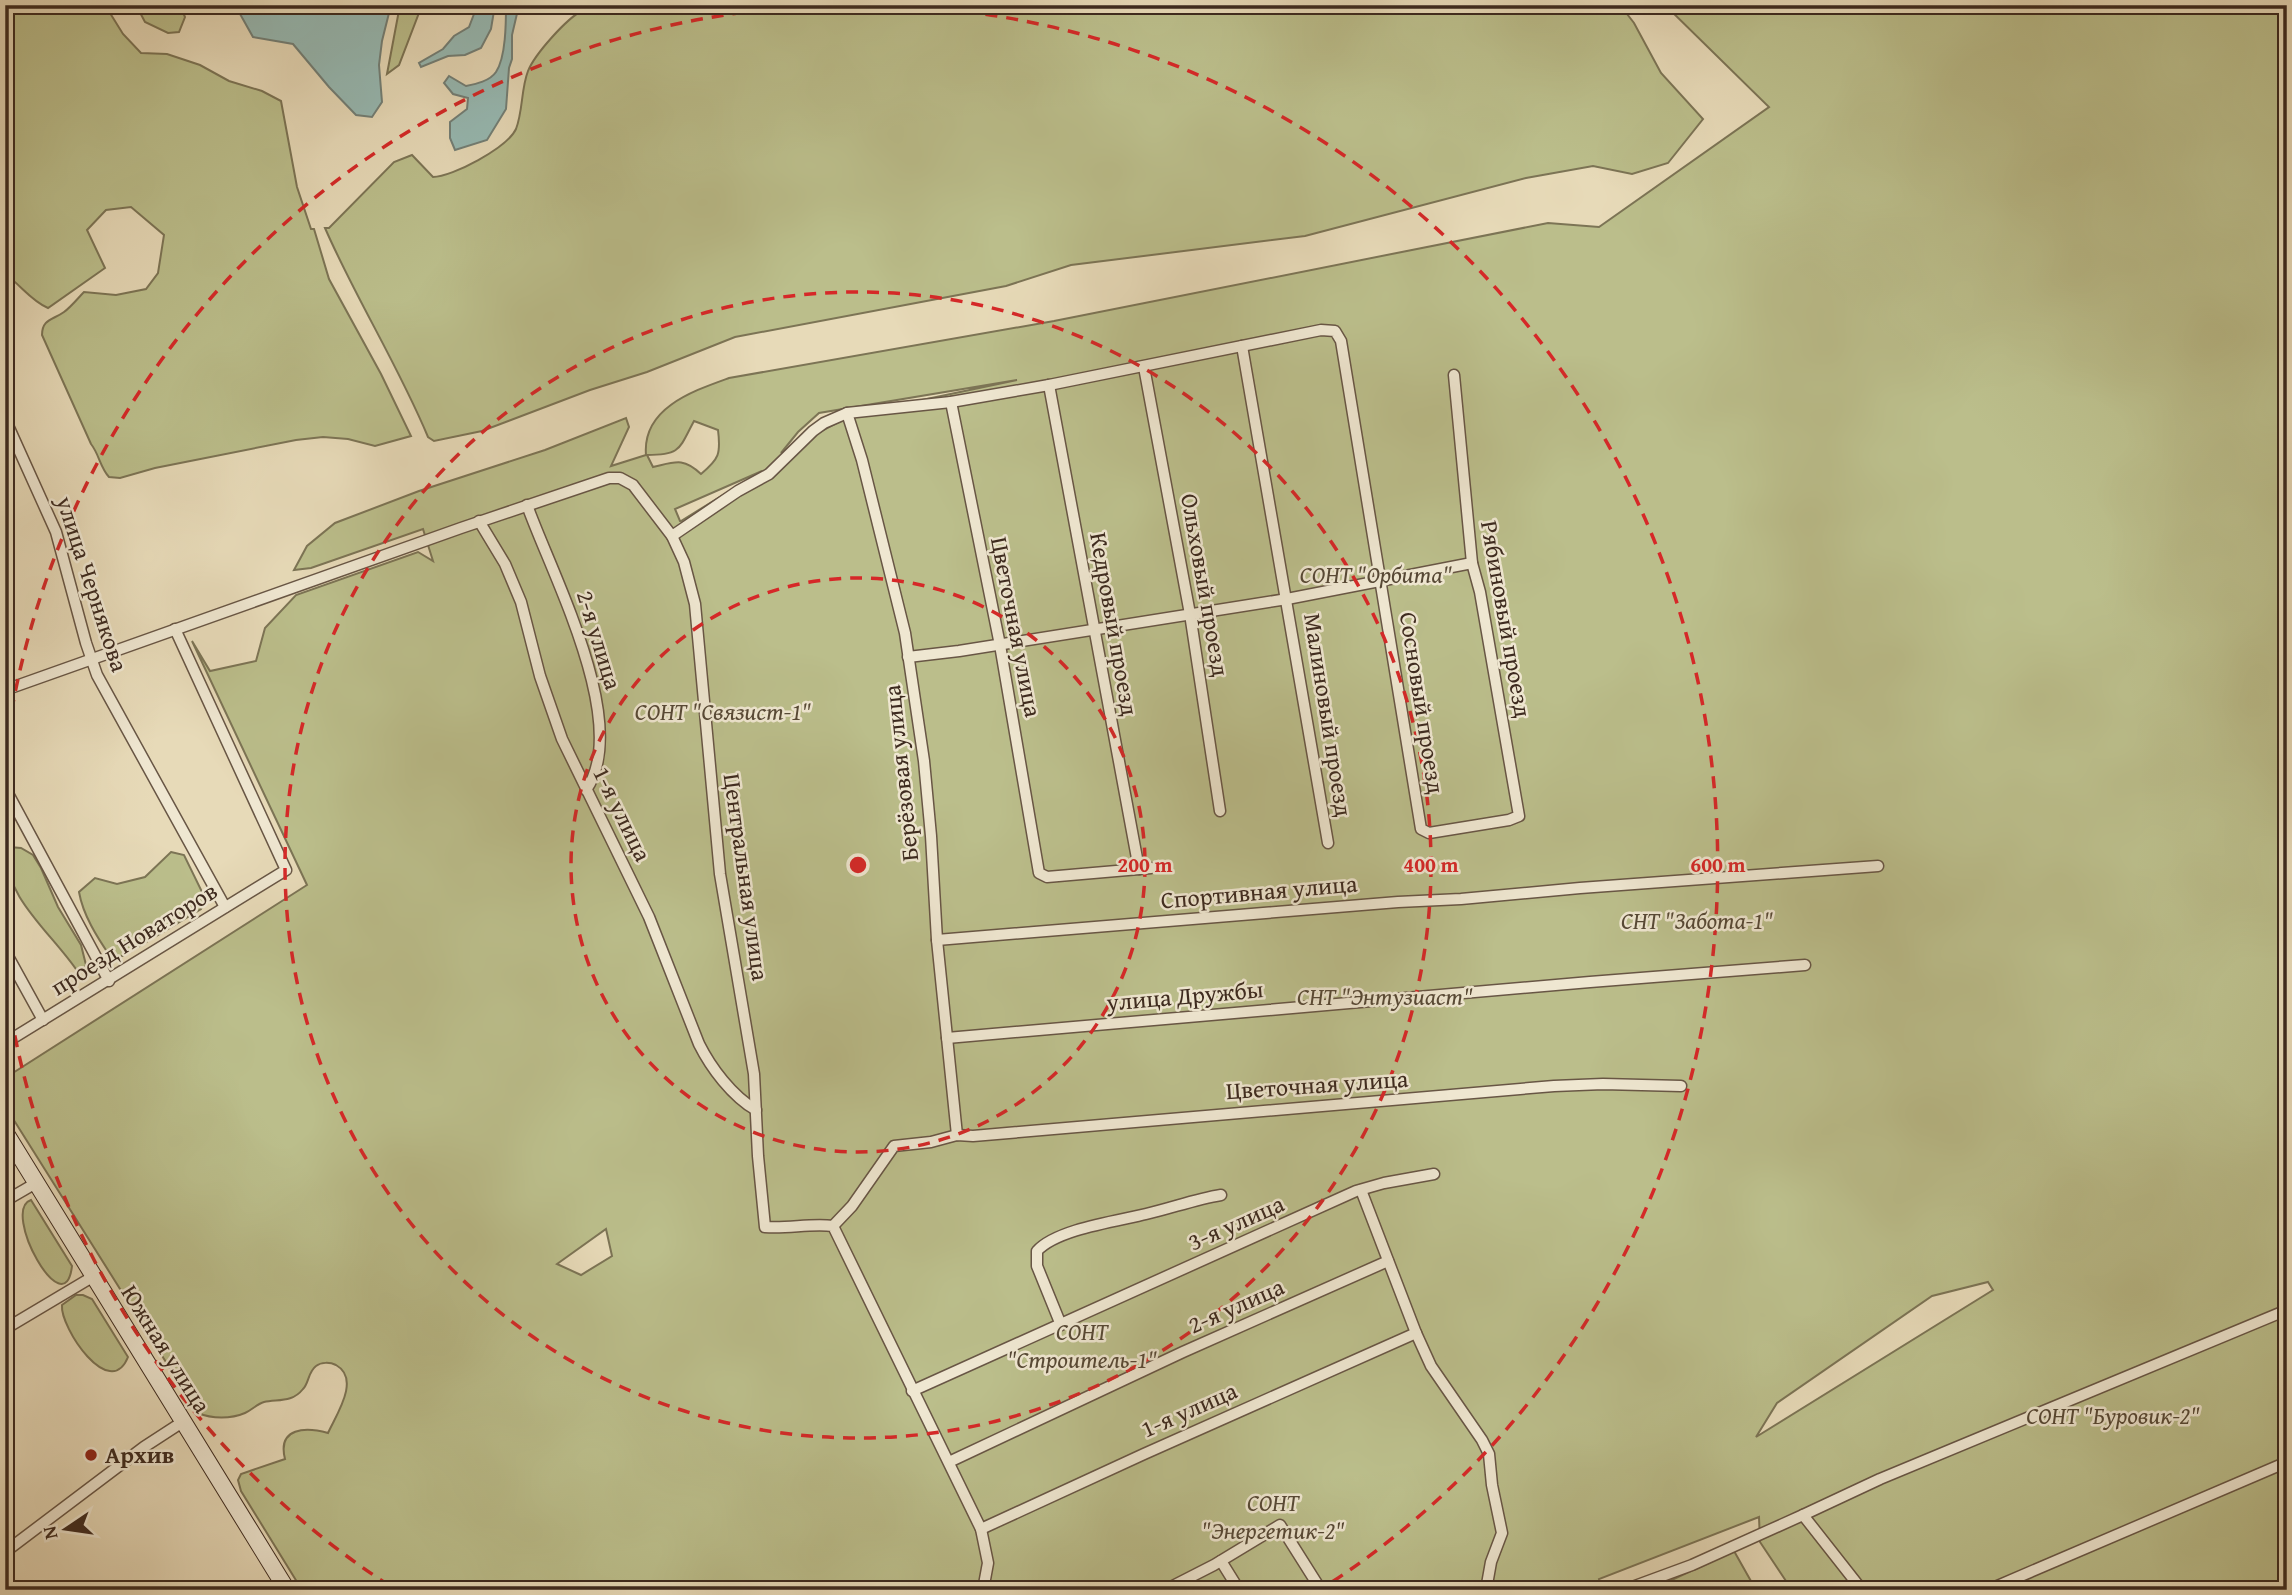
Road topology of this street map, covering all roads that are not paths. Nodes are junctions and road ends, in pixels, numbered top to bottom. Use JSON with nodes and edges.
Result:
{"nodes":[{"id":1,"x":1242,"y":346,"type":"junction"},
{"id":2,"x":1144,"y":367,"type":"junction"},
{"id":3,"x":1454,"y":375,"type":"dead end"},
{"id":4,"x":1049,"y":385,"type":"junction"},
{"id":5,"x":951,"y":402,"type":"junction"},
{"id":6,"x":847,"y":413,"type":"junction"},
{"id":7,"x":5,"y":419,"type":"edge"},
{"id":8,"x":527,"y":505,"type":"junction"},
{"id":9,"x":479,"y":521,"type":"junction"},
{"id":10,"x":672,"y":536,"type":"junction"},
{"id":11,"x":1472,"y":563,"type":"junction"},
{"id":12,"x":1381,"y":581,"type":"junction"},
{"id":13,"x":1287,"y":599,"type":"junction"},
{"id":14,"x":1190,"y":614,"type":"junction"},
{"id":15,"x":175,"y":629,"type":"junction"},
{"id":16,"x":1093,"y":629,"type":"junction"},
{"id":17,"x":1000,"y":645,"type":"junction"},
{"id":18,"x":908,"y":657,"type":"junction"},
{"id":19,"x":91,"y":659,"type":"junction"},
{"id":20,"x":5,"y":690,"type":"edge"},
{"id":21,"x":5,"y":788,"type":"edge"},
{"id":22,"x":586,"y":790,"type":"junction"},
{"id":23,"x":1220,"y":811,"type":"dead end"},
{"id":24,"x":1467,"y":826,"type":"joint"},
{"id":25,"x":1328,"y":842,"type":"dead end"},
{"id":26,"x":1878,"y":866,"type":"dead end"},
{"id":27,"x":1151,"y":868,"type":"dead end"},
{"id":28,"x":1139,"y":869,"type":"junction"},
{"id":29,"x":225,"y":908,"type":"junction"},
{"id":30,"x":937,"y":940,"type":"junction"},
{"id":31,"x":5,"y":951,"type":"edge"},
{"id":32,"x":1805,"y":965,"type":"dead end"},
{"id":33,"x":109,"y":981,"type":"junction"},
{"id":34,"x":43,"y":1020,"type":"junction"},
{"id":35,"x":947,"y":1038,"type":"junction"},
{"id":36,"x":5,"y":1043,"type":"edge"},
{"id":37,"x":1681,"y":1086,"type":"dead end"},
{"id":38,"x":756,"y":1110,"type":"junction"},
{"id":39,"x":5,"y":1132,"type":"edge"},
{"id":40,"x":957,"y":1135,"type":"junction"},
{"id":41,"x":1434,"y":1174,"type":"dead end"},
{"id":42,"x":36,"y":1183,"type":"junction"},
{"id":43,"x":1361,"y":1189,"type":"junction"},
{"id":44,"x":1222,"y":1195,"type":"dead end"},
{"id":45,"x":5,"y":1201,"type":"edge"},
{"id":46,"x":833,"y":1226,"type":"junction"},
{"id":47,"x":1388,"y":1261,"type":"junction"},
{"id":48,"x":94,"y":1276,"type":"junction"},
{"id":49,"x":2287,"y":1310,"type":"edge"},
{"id":50,"x":1061,"y":1325,"type":"junction"},
{"id":51,"x":5,"y":1329,"type":"edge"},
{"id":52,"x":1416,"y":1333,"type":"junction"},
{"id":53,"x":912,"y":1391,"type":"junction"},
{"id":54,"x":184,"y":1421,"type":"junction"},
{"id":55,"x":949,"y":1462,"type":"junction"},
{"id":56,"x":2287,"y":1462,"type":"edge"},
{"id":57,"x":1803,"y":1515,"type":"junction"},
{"id":58,"x":981,"y":1530,"type":"junction"},
{"id":59,"x":5,"y":1552,"type":"edge"},
{"id":60,"x":1222,"y":1561,"type":"junction"},
{"id":61,"x":287,"y":1590,"type":"edge"},
{"id":62,"x":983,"y":1590,"type":"edge"},
{"id":63,"x":1165,"y":1590,"type":"edge"},
{"id":64,"x":1239,"y":1590,"type":"edge"},
{"id":65,"x":1321,"y":1590,"type":"edge"},
{"id":66,"x":1486,"y":1590,"type":"edge"},
{"id":67,"x":1624,"y":1590,"type":"edge"},
{"id":68,"x":1861,"y":1590,"type":"edge"},
{"id":69,"x":1988,"y":1590,"type":"edge"}],
"edges":[{"from":1,"to":2,"type":"street"},
{"from":1,"to":12,"type":"street","name":"Сосновый проезд"},
{"from":1,"to":13,"type":"street","name":"Малиновый проезд"},
{"from":2,"to":4,"type":"street"},
{"from":2,"to":14,"type":"street","name":"Ольховый проезд"},
{"from":3,"to":11,"type":"street","name":"Рябиновый проезд"},
{"from":4,"to":5,"type":"street"},
{"from":4,"to":16,"type":"street","name":"Кедровый проезд"},
{"from":5,"to":6,"type":"street"},
{"from":5,"to":17,"type":"street","name":"Цветочная улица"},
{"from":6,"to":10,"type":"street"},
{"from":6,"to":18,"type":"street","name":"Берёзовая улица"},
{"from":7,"to":19,"type":"street","name":"улица Чернякова"},
{"from":8,"to":9,"type":"street"},
{"from":8,"to":10,"type":"street","name":"Центральная улица"},
{"from":8,"to":22,"type":"street","name":"2-я улица"},
{"from":9,"to":15,"type":"street"},
{"from":9,"to":22,"type":"street","name":"1-я улица"},
{"from":10,"to":38,"type":"street","name":"Центральная улица"},
{"from":11,"to":12,"type":"street"},
{"from":11,"to":24,"type":"street","name":"Рябиновый проезд"},
{"from":12,"to":13,"type":"street"},
{"from":12,"to":24,"type":"street","name":"Сосновый проезд"},
{"from":13,"to":14,"type":"street"},
{"from":13,"to":25,"type":"street","name":"Малиновый проезд"},
{"from":14,"to":16,"type":"street"},
{"from":14,"to":23,"type":"street","name":"Ольховый проезд"},
{"from":15,"to":19,"type":"street"},
{"from":15,"to":29,"type":"street","name":"проезд Новаторов"},
{"from":16,"to":17,"type":"street"},
{"from":16,"to":28,"type":"street","name":"Кедровый проезд"},
{"from":17,"to":18,"type":"street"},
{"from":17,"to":28,"type":"street","name":"Цветочная улица"},
{"from":18,"to":30,"type":"street","name":"Берёзовая улица"},
{"from":19,"to":20,"type":"street"},
{"from":19,"to":29,"type":"street","name":"улица Чернякова"},
{"from":21,"to":33,"type":"street"},
{"from":22,"to":38,"type":"street","name":"1-я улица"},
{"from":26,"to":30,"type":"street","name":"Спортивная улица"},
{"from":27,"to":28,"type":"street","name":"Цветочная улица"},
{"from":29,"to":33,"type":"street","name":"проезд Новаторов"},
{"from":30,"to":35,"type":"street","name":"Берёзовая улица"},
{"from":31,"to":34,"type":"street"},
{"from":32,"to":35,"type":"street","name":"улица Дружбы"},
{"from":33,"to":34,"type":"street","name":"проезд Новаторов"},
{"from":34,"to":36,"type":"street","name":"проезд Новаторов"},
{"from":35,"to":40,"type":"street","name":"Берёзовая улица"},
{"from":37,"to":40,"type":"street","name":"Цветочная улица"},
{"from":38,"to":46,"type":"street","name":"Центральная улица"},
{"from":39,"to":42,"type":"main road","name":"Южная улица"},
{"from":40,"to":46,"type":"street","name":"Цветочная улица"},
{"from":41,"to":43,"type":"street","name":"3-я улица"},
{"from":42,"to":45,"type":"street"},
{"from":42,"to":48,"type":"main road","name":"Южная улица"},
{"from":43,"to":47,"type":"street"},
{"from":43,"to":50,"type":"street","name":"3-я улица"},
{"from":44,"to":50,"type":"street","name":"3-я улица"},
{"from":46,"to":53,"type":"street"},
{"from":47,"to":52,"type":"street"},
{"from":47,"to":55,"type":"street","name":"2-я улица"},
{"from":48,"to":51,"type":"street"},
{"from":48,"to":54,"type":"main road","name":"Южная улица"},
{"from":49,"to":57,"type":"street"},
{"from":50,"to":53,"type":"street","name":"3-я улица"},
{"from":52,"to":58,"type":"street","name":"1-я улица"},
{"from":52,"to":66,"type":"street"},
{"from":53,"to":55,"type":"street"},
{"from":54,"to":59,"type":"street"},
{"from":54,"to":61,"type":"main road","name":"Южная улица"},
{"from":55,"to":58,"type":"street"},
{"from":56,"to":69,"type":"street"},
{"from":57,"to":67,"type":"street"},
{"from":57,"to":68,"type":"street"},
{"from":58,"to":62,"type":"street"},
{"from":60,"to":63,"type":"street"},
{"from":60,"to":64,"type":"street"},
{"from":60,"to":65,"type":"street"}]}
